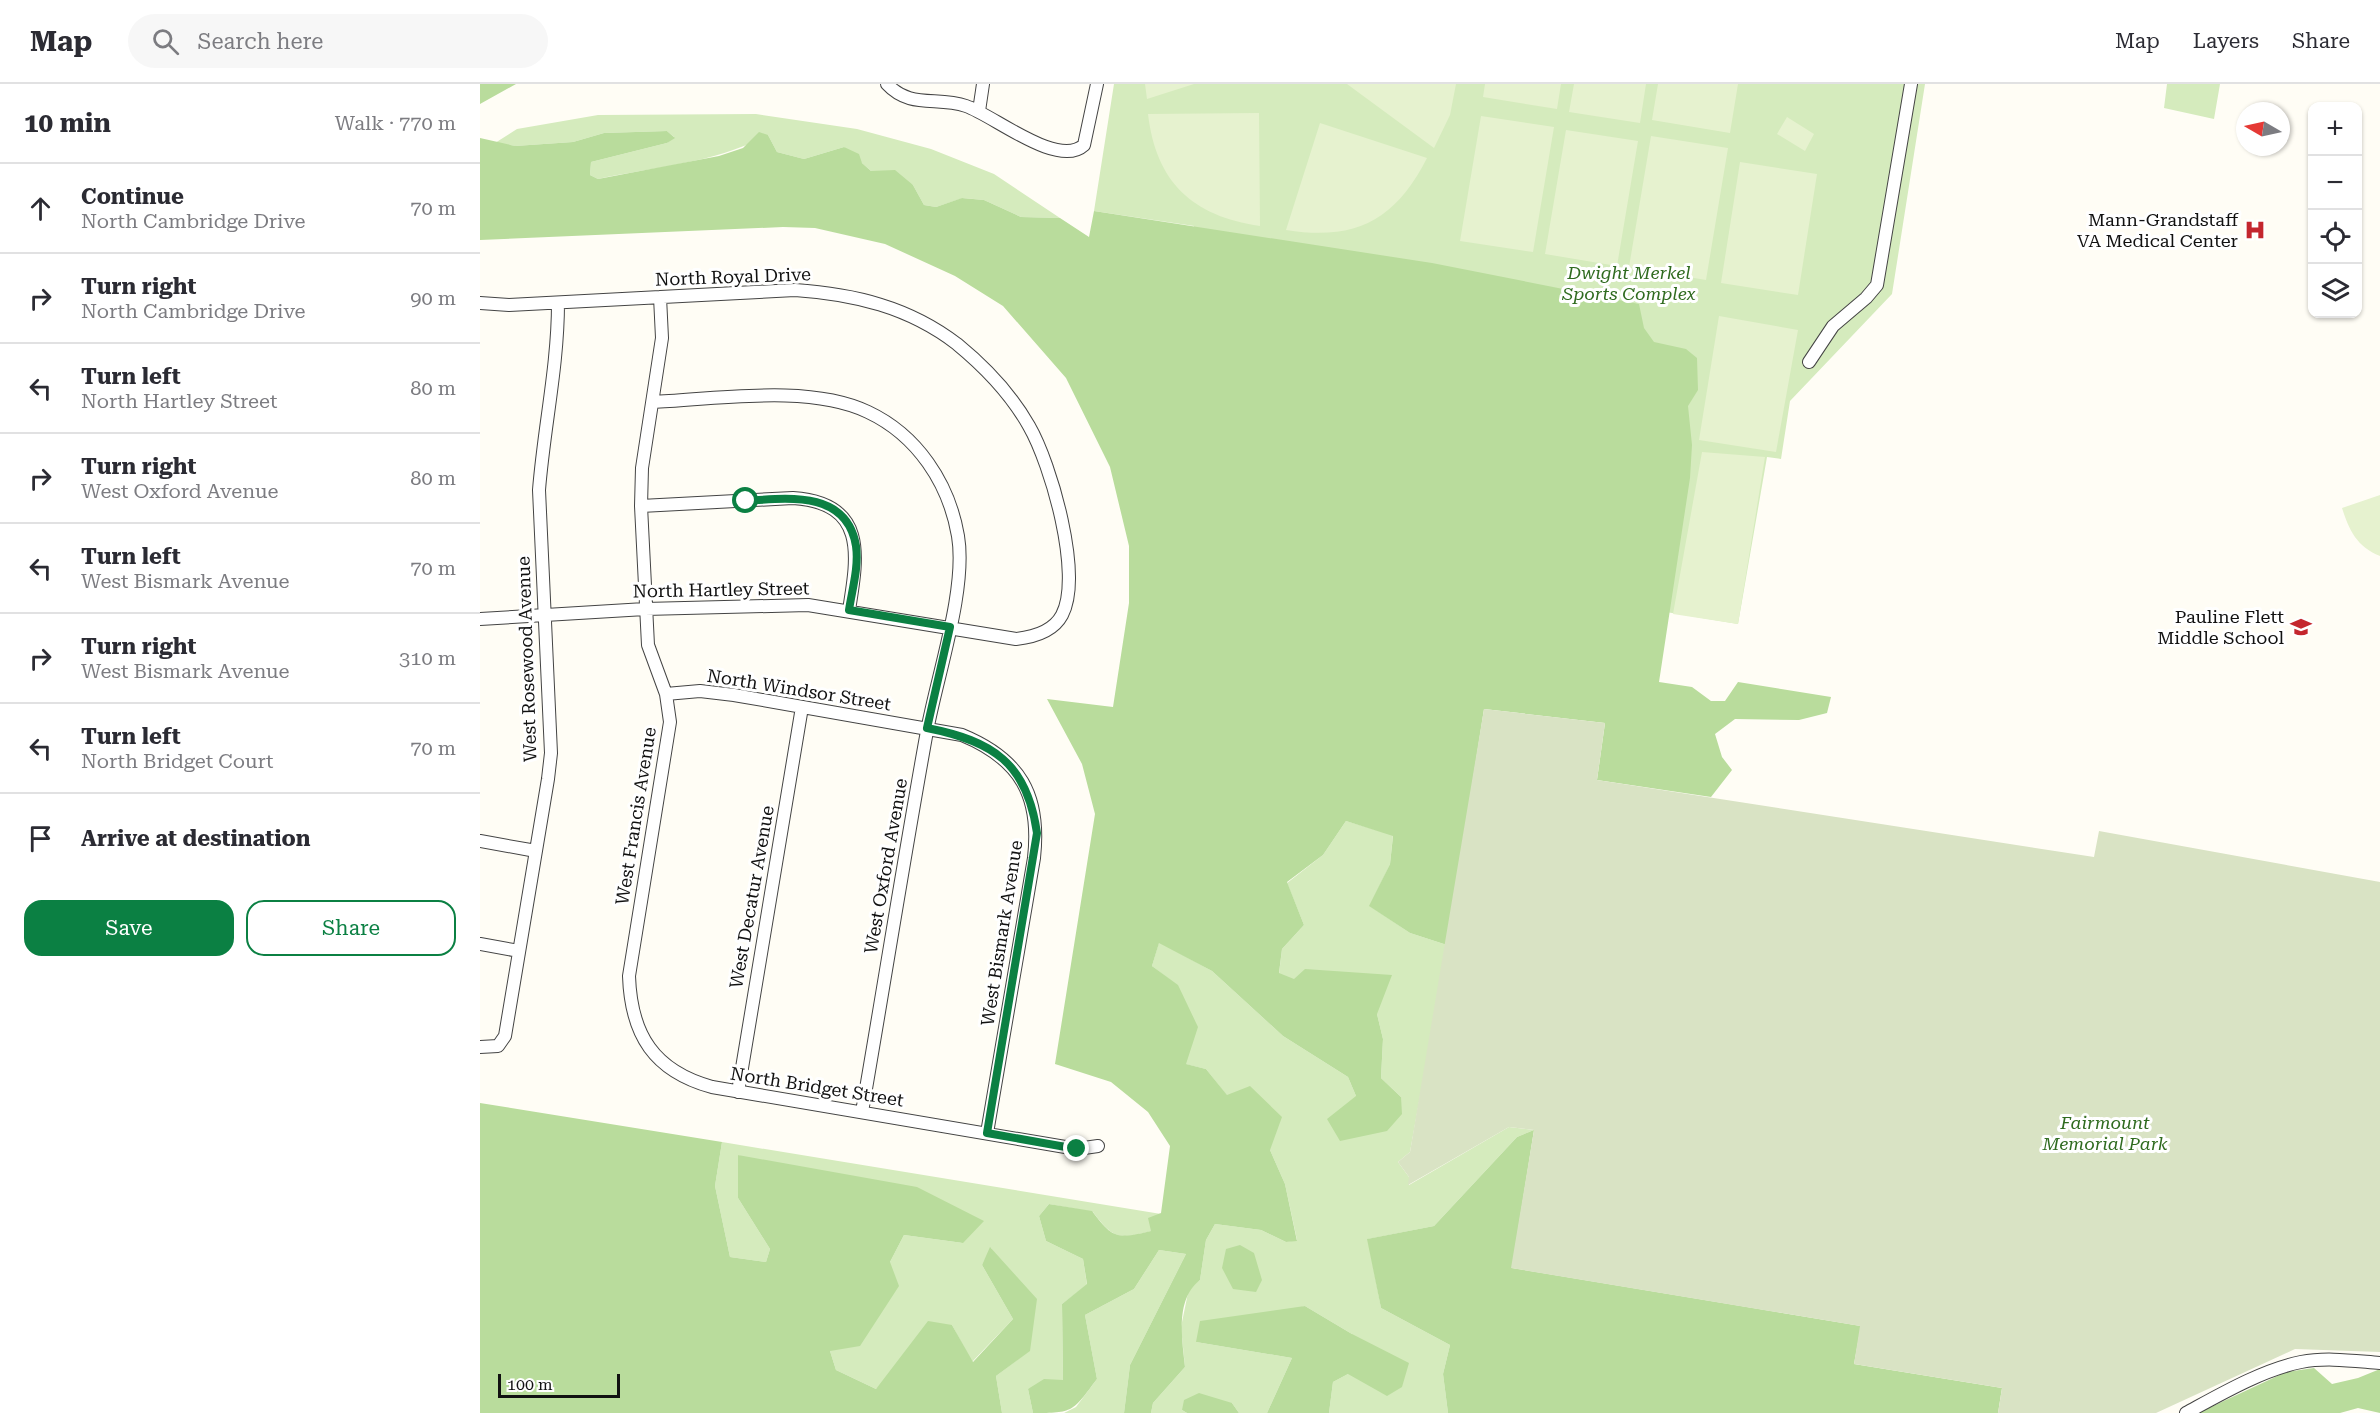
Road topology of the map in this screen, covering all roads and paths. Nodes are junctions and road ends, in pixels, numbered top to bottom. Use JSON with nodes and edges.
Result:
{"nodes":[{"id":1,"x":887,"y":84,"type":"edge"},
{"id":2,"x":983,"y":84,"type":"edge"},
{"id":3,"x":1097,"y":84,"type":"edge"},
{"id":4,"x":1911,"y":84,"type":"edge"},
{"id":5,"x":979,"y":111,"type":"junction"},
{"id":6,"x":660,"y":297,"type":"junction"},
{"id":7,"x":480,"y":303,"type":"edge"},
{"id":8,"x":558,"y":303,"type":"junction"},
{"id":9,"x":1809,"y":362,"type":"dead end"},
{"id":10,"x":653,"y":402,"type":"junction"},
{"id":11,"x":641,"y":506,"type":"junction"},
{"id":12,"x":645,"y":609,"type":"junction"},
{"id":13,"x":849,"y":610,"type":"junction"},
{"id":14,"x":544,"y":615,"type":"junction"},
{"id":15,"x":1062,"y":616,"type":"joint"},
{"id":16,"x":480,"y":619,"type":"edge"},
{"id":17,"x":950,"y":627,"type":"junction"},
{"id":18,"x":666,"y":694,"type":"junction"},
{"id":19,"x":802,"y":707,"type":"junction"},
{"id":20,"x":927,"y":728,"type":"junction"},
{"id":21,"x":480,"y":841,"type":"edge"},
{"id":22,"x":536,"y":851,"type":"junction"},
{"id":23,"x":480,"y":944,"type":"edge"},
{"id":24,"x":519,"y":951,"type":"junction"},
{"id":25,"x":480,"y":1047,"type":"edge"},
{"id":26,"x":652,"y":1052,"type":"joint"},
{"id":27,"x":738,"y":1092,"type":"junction"},
{"id":28,"x":862,"y":1112,"type":"junction"},
{"id":29,"x":987,"y":1133,"type":"junction"},
{"id":30,"x":1098,"y":1146,"type":"dead end"},
{"id":31,"x":2380,"y":1363,"type":"edge"},
{"id":32,"x":2186,"y":1413,"type":"edge"}],
"edges":[{"from":1,"to":5,"type":"street"},
{"from":2,"to":5,"type":"street"},
{"from":3,"to":5,"type":"street"},
{"from":4,"to":9,"type":"street"},
{"from":6,"to":8,"type":"street","name":"North Royal Drive"},
{"from":6,"to":10,"type":"street","name":"West Francis Avenue"},
{"from":6,"to":15,"type":"street","name":"North Royal Drive"},
{"from":7,"to":8,"type":"street","name":"North Royal Drive"},
{"from":8,"to":14,"type":"street","name":"West Rosewood Avenue"},
{"from":10,"to":11,"type":"street","name":"West Francis Avenue"},
{"from":10,"to":17,"type":"street","name":"West Oxford Avenue"},
{"from":11,"to":12,"type":"street","name":"West Francis Avenue"},
{"from":11,"to":13,"type":"street"},
{"from":12,"to":13,"type":"street","name":"North Hartley Street"},
{"from":12,"to":14,"type":"street","name":"North Hartley Street"},
{"from":12,"to":18,"type":"street","name":"West Francis Avenue"},
{"from":13,"to":17,"type":"street","name":"North Hartley Street"},
{"from":14,"to":16,"type":"street","name":"North Hartley Street"},
{"from":14,"to":22,"type":"street","name":"West Rosewood Avenue"},
{"from":15,"to":17,"type":"street","name":"North Hartley Street"},
{"from":17,"to":20,"type":"street","name":"West Oxford Avenue"},
{"from":18,"to":19,"type":"street","name":"North Windsor Street"},
{"from":18,"to":26,"type":"street","name":"West Francis Avenue"},
{"from":19,"to":20,"type":"street","name":"North Windsor Street"},
{"from":19,"to":27,"type":"street","name":"West Decatur Avenue"},
{"from":20,"to":28,"type":"street","name":"West Oxford Avenue"},
{"from":20,"to":29,"type":"street","name":"West Bismark Avenue"},
{"from":21,"to":22,"type":"street"},
{"from":22,"to":24,"type":"street","name":"West Rosewood Avenue"},
{"from":23,"to":24,"type":"street"},
{"from":24,"to":25,"type":"street","name":"West Rosewood Avenue"},
{"from":26,"to":27,"type":"street","name":"North Bridget Street"},
{"from":27,"to":28,"type":"street","name":"North Bridget Street"},
{"from":28,"to":29,"type":"street","name":"North Bridget Street"},
{"from":29,"to":30,"type":"street","name":"North Bridget Street"},
{"from":31,"to":32,"type":"street"}]}
